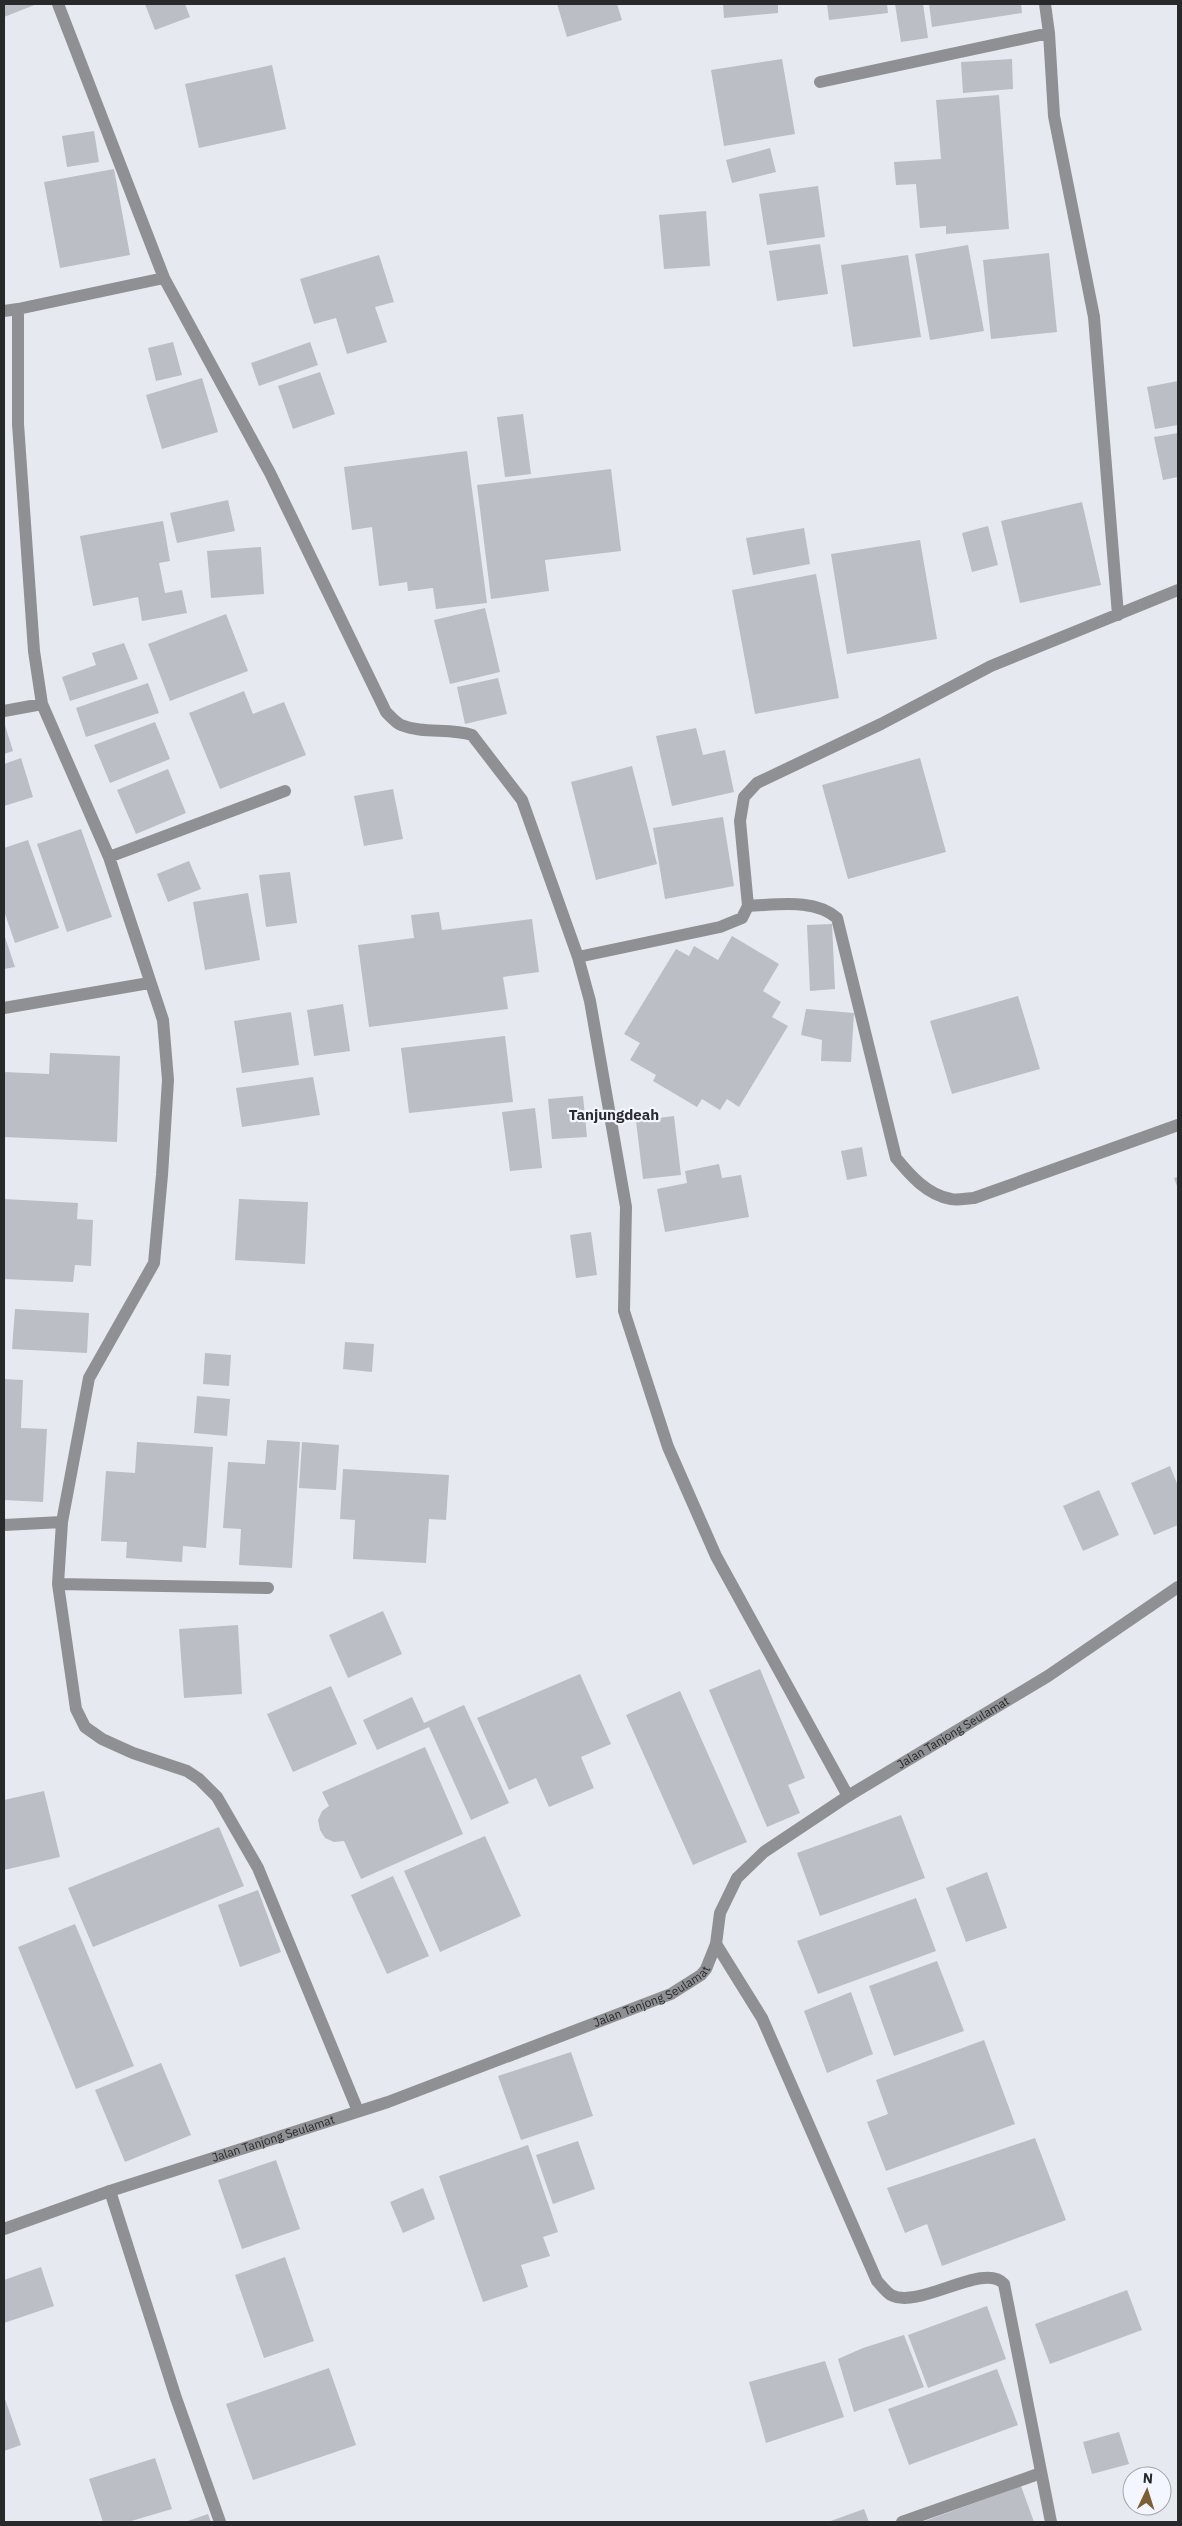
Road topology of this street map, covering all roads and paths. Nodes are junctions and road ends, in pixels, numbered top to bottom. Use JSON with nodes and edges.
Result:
{"nodes":[{"id":1,"x":58,"y":4,"type":"edge"},
{"id":2,"x":1045,"y":4,"type":"edge"},
{"id":3,"x":1050,"y":33,"type":"junction"},
{"id":4,"x":820,"y":82,"type":"dead end"},
{"id":5,"x":164,"y":278,"type":"junction"},
{"id":6,"x":18,"y":310,"type":"junction"},
{"id":7,"x":4,"y":311,"type":"edge"},
{"id":8,"x":1178,"y":590,"type":"edge"},
{"id":9,"x":1118,"y":615,"type":"junction"},
{"id":10,"x":42,"y":704,"type":"junction"},
{"id":11,"x":4,"y":711,"type":"edge"},
{"id":12,"x":285,"y":791,"type":"dead end"},
{"id":13,"x":109,"y":857,"type":"junction"},
{"id":14,"x":748,"y":906,"type":"junction"},
{"id":15,"x":578,"y":957,"type":"junction"},
{"id":16,"x":149,"y":983,"type":"junction"},
{"id":17,"x":4,"y":1008,"type":"edge"},
{"id":18,"x":1178,"y":1126,"type":"edge"},
{"id":19,"x":62,"y":1522,"type":"junction"},
{"id":20,"x":4,"y":1525,"type":"edge"},
{"id":21,"x":58,"y":1584,"type":"junction"},
{"id":22,"x":1178,"y":1587,"type":"edge"},
{"id":23,"x":268,"y":1588,"type":"dead end"},
{"id":24,"x":848,"y":1796,"type":"junction"},
{"id":25,"x":716,"y":1944,"type":"junction"},
{"id":26,"x":358,"y":2111,"type":"junction"},
{"id":27,"x":110,"y":2191,"type":"junction"},
{"id":28,"x":4,"y":2229,"type":"edge"},
{"id":29,"x":1041,"y":2473,"type":"junction"},
{"id":30,"x":220,"y":2522,"type":"edge"},
{"id":31,"x":902,"y":2522,"type":"edge"},
{"id":32,"x":1051,"y":2522,"type":"edge"}],
"edges":[{"from":1,"to":5,"type":"street"},
{"from":2,"to":3,"type":"street"},
{"from":3,"to":4,"type":"street"},
{"from":3,"to":9,"type":"street"},
{"from":5,"to":6,"type":"street"},
{"from":5,"to":15,"type":"street"},
{"from":6,"to":7,"type":"street"},
{"from":6,"to":10,"type":"street"},
{"from":8,"to":9,"type":"street"},
{"from":9,"to":14,"type":"street"},
{"from":10,"to":11,"type":"street"},
{"from":10,"to":13,"type":"street"},
{"from":12,"to":13,"type":"street"},
{"from":13,"to":16,"type":"street"},
{"from":14,"to":15,"type":"street"},
{"from":14,"to":18,"type":"street"},
{"from":15,"to":24,"type":"street"},
{"from":16,"to":17,"type":"street"},
{"from":16,"to":19,"type":"street"},
{"from":19,"to":20,"type":"street"},
{"from":19,"to":21,"type":"street"},
{"from":21,"to":23,"type":"street"},
{"from":21,"to":26,"type":"street"},
{"from":22,"to":24,"type":"street","name":"Jalan Tanjong Seulamat"},
{"from":24,"to":25,"type":"street","name":"Jalan Tanjong Seulamat"},
{"from":25,"to":26,"type":"street","name":"Jalan Tanjong Seulamat"},
{"from":25,"to":29,"type":"street"},
{"from":26,"to":27,"type":"street","name":"Jalan Tanjong Seulamat"},
{"from":27,"to":28,"type":"street","name":"Jalan Tanjong Seulamat"},
{"from":27,"to":30,"type":"street"},
{"from":29,"to":31,"type":"street"},
{"from":29,"to":32,"type":"street"}]}
